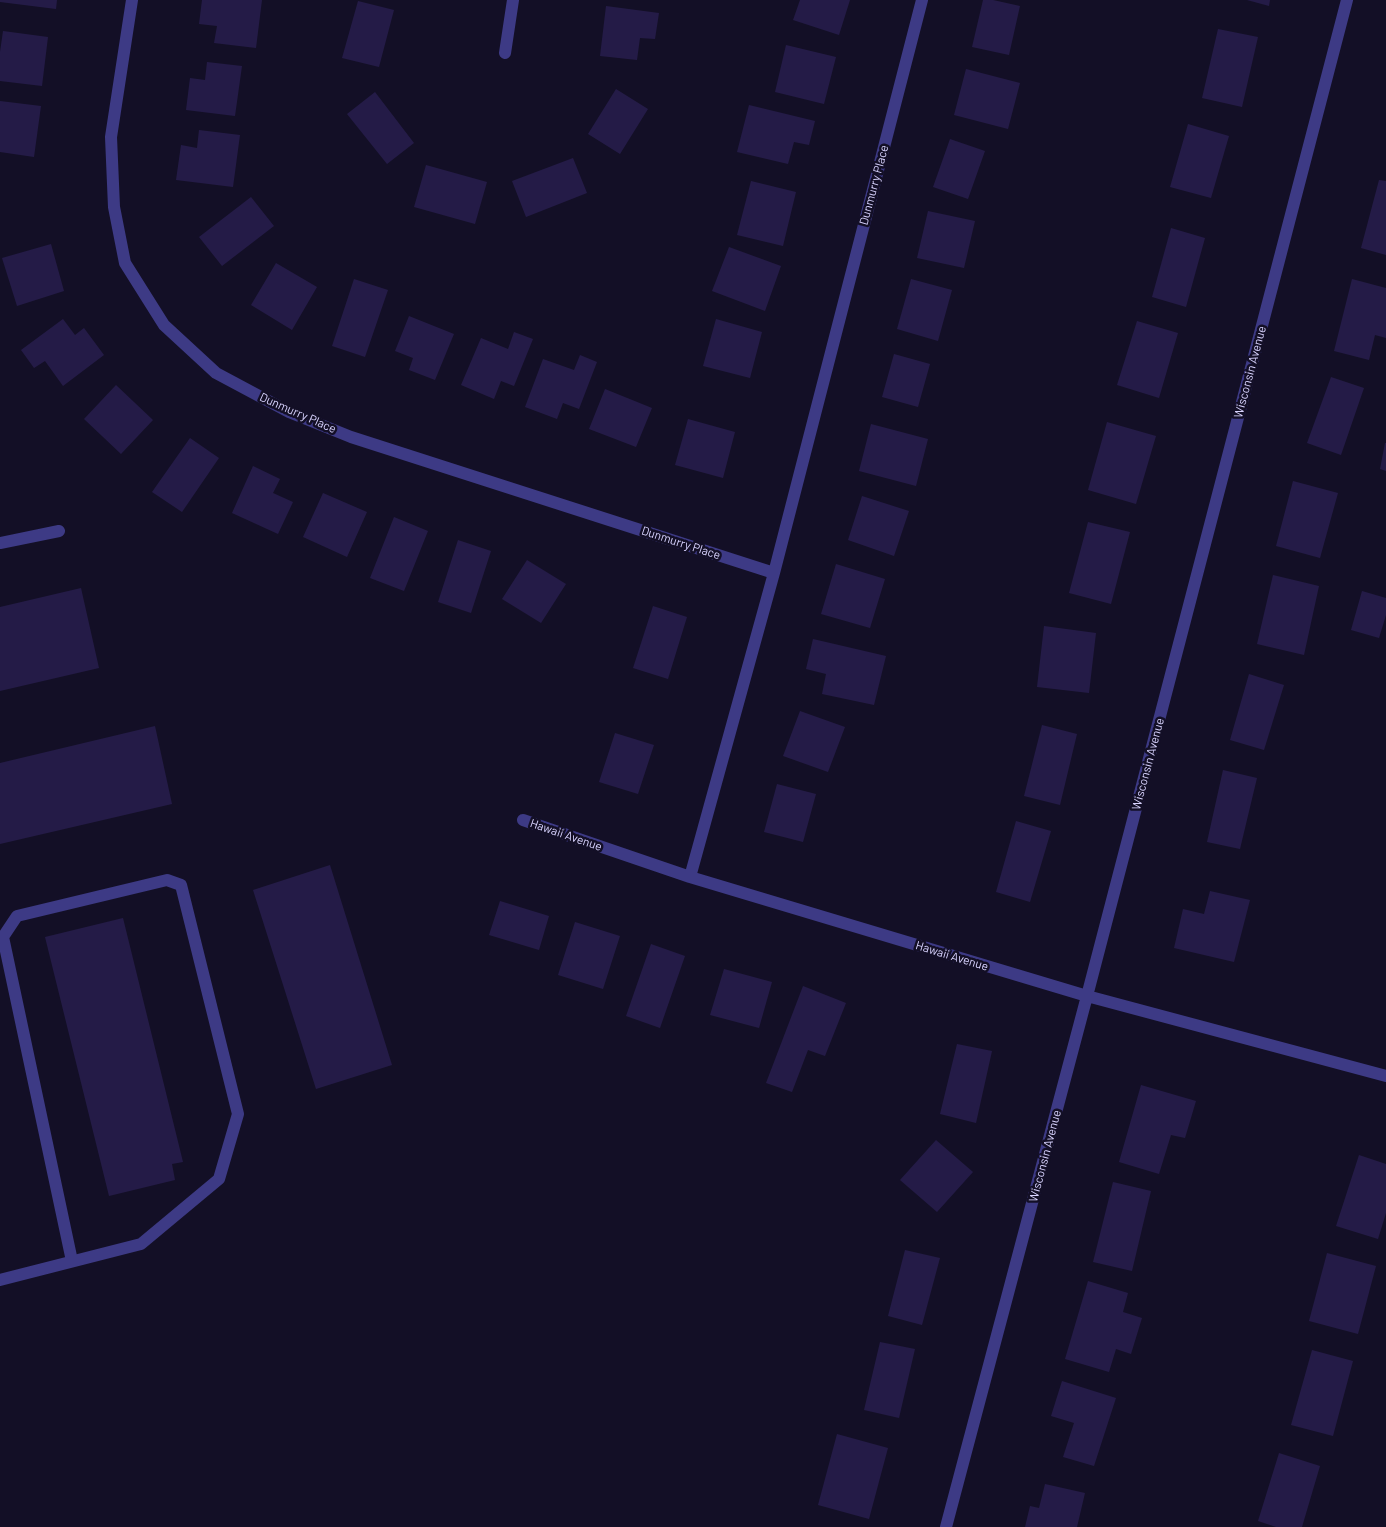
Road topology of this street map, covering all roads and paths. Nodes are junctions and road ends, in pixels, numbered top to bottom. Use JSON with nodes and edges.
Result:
{"nodes":[{"id":1,"x":132,"y":0,"type":"edge"},
{"id":2,"x":513,"y":0,"type":"edge"},
{"id":3,"x":922,"y":0,"type":"edge"},
{"id":4,"x":1347,"y":0,"type":"edge"},
{"id":5,"x":505,"y":53,"type":"dead end"},
{"id":6,"x":59,"y":531,"type":"dead end"},
{"id":7,"x":0,"y":543,"type":"edge"},
{"id":8,"x":774,"y":573,"type":"junction"},
{"id":9,"x":523,"y":820,"type":"dead end"},
{"id":10,"x":690,"y":876,"type":"junction"},
{"id":11,"x":1087,"y":996,"type":"junction"},
{"id":12,"x":1386,"y":1076,"type":"edge"},
{"id":13,"x":72,"y":1262,"type":"junction"},
{"id":14,"x":0,"y":1280,"type":"edge"},
{"id":15,"x":946,"y":1527,"type":"edge"}],
"edges":[{"from":1,"to":8,"type":"street","name":"Dunmurry Place"},
{"from":2,"to":5,"type":"street"},
{"from":3,"to":8,"type":"street","name":"Dunmurry Place"},
{"from":4,"to":11,"type":"street","name":"Wisconsin Avenue"},
{"from":6,"to":7,"type":"street"},
{"from":8,"to":10,"type":"street","name":"Dunmurry Place"},
{"from":9,"to":10,"type":"street","name":"Hawaii Avenue"},
{"from":10,"to":11,"type":"street","name":"Hawaii Avenue"},
{"from":11,"to":12,"type":"street","name":"Hawaii Avenue"},
{"from":11,"to":15,"type":"street","name":"Wisconsin Avenue"},
{"from":13,"to":13,"type":"street"},
{"from":13,"to":14,"type":"street"}]}
